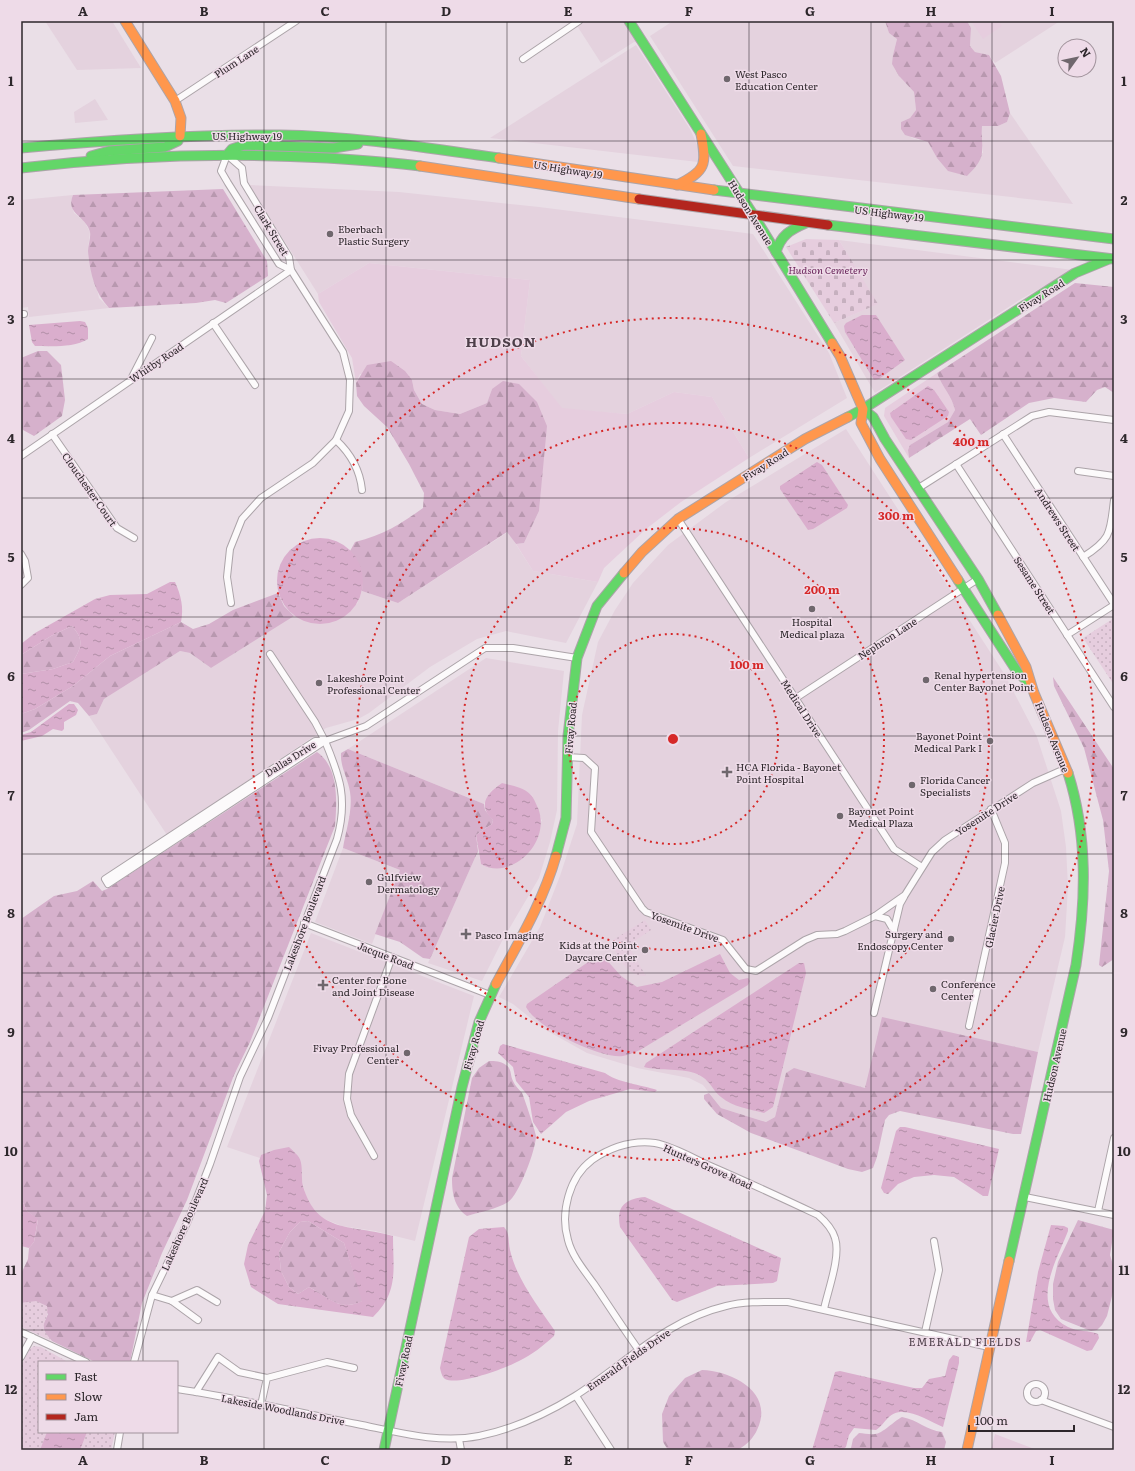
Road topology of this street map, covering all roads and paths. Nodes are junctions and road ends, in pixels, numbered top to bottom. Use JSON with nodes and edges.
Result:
{"nodes":[{"id":1,"x":125,"y":21,"type":"edge"},
{"id":2,"x":296,"y":21,"type":"edge"},
{"id":3,"x":579,"y":21,"type":"edge"},
{"id":4,"x":629,"y":21,"type":"edge"},
{"id":5,"x":523,"y":59,"type":"dead end"},
{"id":6,"x":175,"y":101,"type":"junction"},
{"id":7,"x":701,"y":134,"type":"junction"},
{"id":8,"x":180,"y":136,"type":"junction"},
{"id":9,"x":377,"y":141,"type":"junction"},
{"id":10,"x":21,"y":148,"type":"edge"},
{"id":11,"x":227,"y":155,"type":"junction"},
{"id":12,"x":69,"y":163,"type":"junction"},
{"id":13,"x":21,"y":168,"type":"edge"},
{"id":14,"x":677,"y":185,"type":"junction"},
{"id":15,"x":740,"y":194,"type":"junction"},
{"id":16,"x":754,"y":216,"type":"junction"},
{"id":17,"x":806,"y":223,"type":"junction"},
{"id":18,"x":1114,"y":239,"type":"edge"},
{"id":19,"x":776,"y":252,"type":"junction"},
{"id":20,"x":1112,"y":259,"type":"edge"},
{"id":21,"x":291,"y":270,"type":"junction"},
{"id":22,"x":213,"y":323,"type":"junction"},
{"id":23,"x":152,"y":338,"type":"dead end"},
{"id":24,"x":132,"y":379,"type":"junction"},
{"id":25,"x":255,"y":385,"type":"dead end"},
{"id":26,"x":863,"y":409,"type":"junction"},
{"id":27,"x":1114,"y":420,"type":"edge"},
{"id":28,"x":52,"y":434,"type":"junction"},
{"id":29,"x":1003,"y":434,"type":"junction"},
{"id":30,"x":336,"y":440,"type":"junction"},
{"id":31,"x":21,"y":456,"type":"edge"},
{"id":32,"x":956,"y":464,"type":"junction"},
{"id":33,"x":1078,"y":471,"type":"dead end"},
{"id":34,"x":1114,"y":476,"type":"edge"},
{"id":35,"x":917,"y":489,"type":"junction"},
{"id":36,"x":362,"y":490,"type":"dead end"},
{"id":37,"x":1114,"y":500,"type":"edge"},
{"id":38,"x":678,"y":519,"type":"junction"},
{"id":39,"x":134,"y":538,"type":"dead end"},
{"id":40,"x":21,"y":554,"type":"edge"},
{"id":41,"x":1083,"y":557,"type":"junction"},
{"id":42,"x":978,"y":579,"type":"junction"},
{"id":43,"x":21,"y":585,"type":"edge"},
{"id":44,"x":964,"y":587,"type":"junction"},
{"id":45,"x":231,"y":603,"type":"dead end"},
{"id":46,"x":1114,"y":604,"type":"edge"},
{"id":47,"x":1067,"y":635,"type":"junction"},
{"id":48,"x":270,"y":654,"type":"dead end"},
{"id":49,"x":577,"y":658,"type":"junction"},
{"id":50,"x":1030,"y":683,"type":"junction"},
{"id":51,"x":796,"y":698,"type":"junction"},
{"id":52,"x":1114,"y":707,"type":"edge"},
{"id":53,"x":325,"y":741,"type":"junction"},
{"id":54,"x":567,"y":756,"type":"junction"},
{"id":55,"x":1066,"y":768,"type":"junction"},
{"id":56,"x":991,"y":810,"type":"junction"},
{"id":57,"x":922,"y":867,"type":"junction"},
{"id":58,"x":905,"y":895,"type":"junction"},
{"id":59,"x":875,"y":916,"type":"junction"},
{"id":60,"x":304,"y":923,"type":"junction"},
{"id":61,"x":894,"y":931,"type":"junction"},
{"id":62,"x":392,"y":957,"type":"junction"},
{"id":63,"x":490,"y":995,"type":"junction"},
{"id":64,"x":874,"y":1013,"type":"dead end"},
{"id":65,"x":969,"y":1026,"type":"dead end"},
{"id":66,"x":1114,"y":1138,"type":"edge"},
{"id":67,"x":374,"y":1156,"type":"dead end"},
{"id":68,"x":1024,"y":1197,"type":"junction"},
{"id":69,"x":1098,"y":1211,"type":"junction"},
{"id":70,"x":1114,"y":1215,"type":"edge"},
{"id":71,"x":934,"y":1241,"type":"dead end"},
{"id":72,"x":152,"y":1296,"type":"junction"},
{"id":73,"x":172,"y":1301,"type":"junction"},
{"id":74,"x":217,"y":1302,"type":"dead end"},
{"id":75,"x":824,"y":1309,"type":"junction"},
{"id":76,"x":198,"y":1320,"type":"dead end"},
{"id":77,"x":21,"y":1332,"type":"edge"},
{"id":78,"x":925,"y":1332,"type":"junction"},
{"id":79,"x":32,"y":1337,"type":"junction"},
{"id":80,"x":989,"y":1347,"type":"junction"},
{"id":81,"x":638,"y":1349,"type":"junction"},
{"id":82,"x":21,"y":1357,"type":"edge"},
{"id":83,"x":84,"y":1361,"type":"edge"},
{"id":84,"x":134,"y":1361,"type":"edge"},
{"id":85,"x":354,"y":1368,"type":"dead end"},
{"id":86,"x":267,"y":1378,"type":"junction"},
{"id":87,"x":178,"y":1389,"type":"edge"},
{"id":88,"x":196,"y":1392,"type":"junction"},
{"id":89,"x":576,"y":1396,"type":"junction"},
{"id":90,"x":1041,"y":1400,"type":"dead end"},
{"id":91,"x":261,"y":1405,"type":"junction"},
{"id":92,"x":1114,"y":1427,"type":"edge"},
{"id":93,"x":388,"y":1430,"type":"junction"},
{"id":94,"x":120,"y":1433,"type":"edge"},
{"id":95,"x":459,"y":1440,"type":"junction"},
{"id":96,"x":117,"y":1450,"type":"edge"},
{"id":97,"x":384,"y":1450,"type":"edge"},
{"id":98,"x":461,"y":1450,"type":"edge"},
{"id":99,"x":611,"y":1450,"type":"edge"},
{"id":100,"x":967,"y":1450,"type":"edge"}],
"edges":[{"from":1,"to":6,"type":"main road"},
{"from":2,"to":6,"type":"street","name":"Plum Lane"},
{"from":3,"to":5,"type":"street"},
{"from":4,"to":7,"type":"main road","name":"Hudson Avenue"},
{"from":6,"to":8,"type":"main road"},
{"from":7,"to":14,"type":"main road"},
{"from":7,"to":15,"type":"main road","name":"Hudson Avenue"},
{"from":8,"to":9,"type":"main road","name":"US Highway 19"},
{"from":8,"to":10,"type":"main road","name":"US Highway 19"},
{"from":8,"to":12,"type":"main road"},
{"from":9,"to":11,"type":"main road"},
{"from":9,"to":14,"type":"main road","name":"US Highway 19"},
{"from":11,"to":12,"type":"main road","name":"US Highway 19"},
{"from":11,"to":16,"type":"main road","name":"US Highway 19"},
{"from":11,"to":21,"type":"street","name":"Clark Street"},
{"from":11,"to":21,"type":"street","name":"Clark Street"},
{"from":12,"to":13,"type":"main road","name":"US Highway 19"},
{"from":14,"to":15,"type":"main road","name":"US Highway 19"},
{"from":15,"to":16,"type":"main road","name":"Hudson Avenue"},
{"from":15,"to":18,"type":"main road","name":"US Highway 19"},
{"from":16,"to":17,"type":"main road","name":"US Highway 19"},
{"from":16,"to":19,"type":"main road","name":"Hudson Avenue"},
{"from":17,"to":19,"type":"main road"},
{"from":17,"to":20,"type":"main road","name":"US Highway 19"},
{"from":19,"to":26,"type":"main road","name":"Hudson Avenue"},
{"from":20,"to":26,"type":"main road","name":"Fivay Road"},
{"from":21,"to":22,"type":"street","name":"Whitby Road"},
{"from":21,"to":30,"type":"street"},
{"from":22,"to":24,"type":"street","name":"Whitby Road"},
{"from":22,"to":25,"type":"street"},
{"from":23,"to":24,"type":"street"},
{"from":24,"to":28,"type":"street","name":"Whitby Road"},
{"from":26,"to":35,"type":"main road","name":"Hudson Avenue"},
{"from":26,"to":38,"type":"main road","name":"Fivay Road"},
{"from":26,"to":44,"type":"main road","name":"Hudson Avenue"},
{"from":27,"to":29,"type":"street"},
{"from":28,"to":31,"type":"street","name":"Whitby Road"},
{"from":28,"to":39,"type":"street","name":"Clouchester Court"},
{"from":29,"to":32,"type":"street"},
{"from":29,"to":41,"type":"street","name":"Andrews Street"},
{"from":30,"to":36,"type":"street"},
{"from":30,"to":45,"type":"street"},
{"from":32,"to":35,"type":"street"},
{"from":32,"to":47,"type":"street","name":"Sesame Street"},
{"from":33,"to":34,"type":"street"},
{"from":35,"to":42,"type":"main road","name":"Hudson Avenue"},
{"from":37,"to":41,"type":"street"},
{"from":38,"to":49,"type":"main road","name":"Fivay Road"},
{"from":38,"to":51,"type":"street","name":"Medical Drive"},
{"from":40,"to":43,"type":"street"},
{"from":41,"to":46,"type":"street","name":"Andrews Street"},
{"from":42,"to":44,"type":"street","name":"Nephron Lane"},
{"from":42,"to":50,"type":"main road","name":"Hudson Avenue"},
{"from":44,"to":50,"type":"main road","name":"Hudson Avenue"},
{"from":44,"to":51,"type":"street","name":"Nephron Lane"},
{"from":46,"to":47,"type":"street"},
{"from":47,"to":52,"type":"street","name":"Sesame Street"},
{"from":48,"to":53,"type":"street","name":"Lakeshore Boulevard"},
{"from":49,"to":53,"type":"street"},
{"from":49,"to":54,"type":"main road","name":"Fivay Road"},
{"from":50,"to":55,"type":"main road","name":"Hudson Avenue"},
{"from":51,"to":57,"type":"street","name":"Medical Drive"},
{"from":53,"to":53,"type":"street","name":"Dallas Drive"},
{"from":53,"to":60,"type":"street","name":"Lakeshore Boulevard"},
{"from":54,"to":59,"type":"street","name":"Yosemite Drive"},
{"from":54,"to":63,"type":"main road","name":"Fivay Road"},
{"from":55,"to":56,"type":"street","name":"Yosemite Drive"},
{"from":55,"to":68,"type":"main road","name":"Hudson Avenue"},
{"from":56,"to":57,"type":"street","name":"Yosemite Drive"},
{"from":56,"to":65,"type":"street","name":"Glacier Drive"},
{"from":57,"to":58,"type":"street","name":"Yosemite Drive"},
{"from":58,"to":59,"type":"street","name":"Yosemite Drive"},
{"from":58,"to":61,"type":"street","name":"Yosemite Drive"},
{"from":59,"to":61,"type":"street"},
{"from":60,"to":62,"type":"street","name":"Jacque Road"},
{"from":60,"to":72,"type":"street","name":"Lakeshore Boulevard"},
{"from":61,"to":64,"type":"street","name":"Yosemite Drive"},
{"from":62,"to":63,"type":"street","name":"Jacque Road"},
{"from":62,"to":67,"type":"street"},
{"from":63,"to":93,"type":"main road","name":"Fivay Road"},
{"from":66,"to":69,"type":"street"},
{"from":68,"to":69,"type":"street"},
{"from":68,"to":80,"type":"main road","name":"Hudson Avenue"},
{"from":69,"to":70,"type":"street"},
{"from":71,"to":78,"type":"street"},
{"from":72,"to":73,"type":"street"},
{"from":72,"to":84,"type":"street","name":"Lakeshore Boulevard"},
{"from":73,"to":74,"type":"street"},
{"from":73,"to":76,"type":"street"},
{"from":75,"to":78,"type":"street","name":"Emerald Fields Drive"},
{"from":75,"to":81,"type":"street","name":"Emerald Fields Drive"},
{"from":75,"to":81,"type":"street","name":"Hunters Grove Road"},
{"from":77,"to":79,"type":"street"},
{"from":78,"to":80,"type":"street","name":"Emerald Fields Drive"},
{"from":79,"to":82,"type":"street"},
{"from":79,"to":83,"type":"street"},
{"from":80,"to":100,"type":"main road","name":"Hudson Avenue"},
{"from":81,"to":89,"type":"street","name":"Emerald Fields Drive"},
{"from":85,"to":86,"type":"street"},
{"from":86,"to":88,"type":"street"},
{"from":86,"to":91,"type":"street"},
{"from":87,"to":88,"type":"street","name":"Lakeside Woodlands Drive"},
{"from":88,"to":91,"type":"street","name":"Lakeside Woodlands Drive"},
{"from":89,"to":95,"type":"street","name":"Emerald Fields Drive"},
{"from":89,"to":99,"type":"street"},
{"from":90,"to":92,"type":"street"},
{"from":91,"to":93,"type":"street","name":"Lakeside Woodlands Drive"},
{"from":93,"to":95,"type":"street","name":"Emerald Fields Drive"},
{"from":93,"to":97,"type":"main road","name":"Fivay Road"},
{"from":94,"to":96,"type":"street"},
{"from":95,"to":98,"type":"street"}]}
